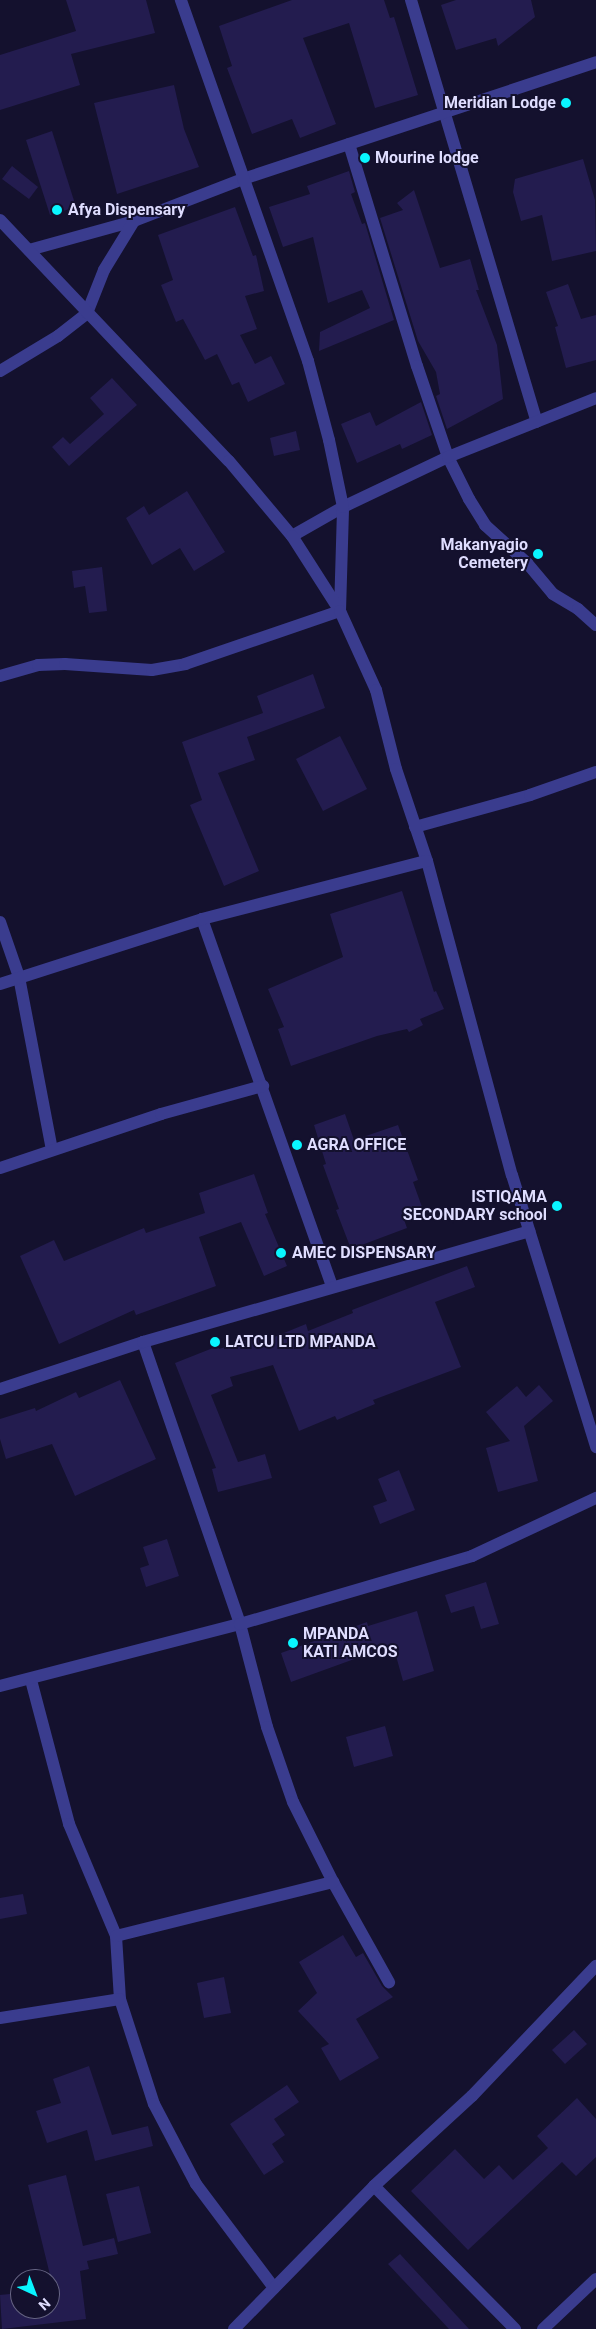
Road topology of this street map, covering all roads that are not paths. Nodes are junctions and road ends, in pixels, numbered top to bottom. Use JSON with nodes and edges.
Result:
{"nodes":[{"id":1,"x":181,"y":0,"type":"edge"},
{"id":2,"x":412,"y":0,"type":"edge"},
{"id":3,"x":596,"y":62,"type":"edge"},
{"id":4,"x":446,"y":110,"type":"junction"},
{"id":5,"x":349,"y":144,"type":"junction"},
{"id":6,"x":243,"y":179,"type":"junction"},
{"id":7,"x":0,"y":220,"type":"edge"},
{"id":8,"x":134,"y":221,"type":"junction"},
{"id":9,"x":29,"y":250,"type":"junction"},
{"id":10,"x":87,"y":314,"type":"junction"},
{"id":11,"x":0,"y":371,"type":"edge"},
{"id":12,"x":596,"y":398,"type":"edge"},
{"id":13,"x":537,"y":422,"type":"junction"},
{"id":14,"x":448,"y":457,"type":"junction"},
{"id":15,"x":343,"y":507,"type":"junction"},
{"id":16,"x":292,"y":536,"type":"junction"},
{"id":17,"x":340,"y":612,"type":"junction"},
{"id":18,"x":596,"y":625,"type":"edge"},
{"id":19,"x":0,"y":676,"type":"edge"},
{"id":20,"x":596,"y":772,"type":"edge"},
{"id":21,"x":415,"y":827,"type":"junction"},
{"id":22,"x":427,"y":862,"type":"junction"},
{"id":23,"x":202,"y":920,"type":"junction"},
{"id":24,"x":0,"y":922,"type":"edge"},
{"id":25,"x":19,"y":977,"type":"junction"},
{"id":26,"x":0,"y":984,"type":"edge"},
{"id":27,"x":263,"y":1086,"type":"junction"},
{"id":28,"x":52,"y":1150,"type":"junction"},
{"id":29,"x":0,"y":1168,"type":"edge"},
{"id":30,"x":529,"y":1231,"type":"junction"},
{"id":31,"x":332,"y":1287,"type":"junction"},
{"id":32,"x":143,"y":1342,"type":"junction"},
{"id":33,"x":0,"y":1389,"type":"edge"},
{"id":34,"x":596,"y":1447,"type":"edge"},
{"id":35,"x":596,"y":1498,"type":"edge"},
{"id":36,"x":240,"y":1624,"type":"junction"},
{"id":37,"x":31,"y":1680,"type":"junction"},
{"id":38,"x":0,"y":1686,"type":"edge"},
{"id":39,"x":333,"y":1882,"type":"junction"},
{"id":40,"x":116,"y":1936,"type":"junction"},
{"id":41,"x":596,"y":1966,"type":"edge"},
{"id":42,"x":389,"y":1982,"type":"dead end"},
{"id":43,"x":120,"y":1999,"type":"junction"},
{"id":44,"x":0,"y":2018,"type":"edge"},
{"id":45,"x":374,"y":2186,"type":"junction"},
{"id":46,"x":596,"y":2279,"type":"edge"},
{"id":47,"x":274,"y":2288,"type":"junction"},
{"id":48,"x":234,"y":2329,"type":"edge"},
{"id":49,"x":515,"y":2329,"type":"edge"},
{"id":50,"x":543,"y":2329,"type":"edge"}],
"edges":[{"from":1,"to":6,"type":"street"},
{"from":2,"to":4,"type":"street"},
{"from":3,"to":4,"type":"street"},
{"from":4,"to":5,"type":"street"},
{"from":4,"to":13,"type":"street"},
{"from":5,"to":6,"type":"street"},
{"from":5,"to":14,"type":"street"},
{"from":6,"to":8,"type":"street"},
{"from":6,"to":15,"type":"street"},
{"from":7,"to":9,"type":"street"},
{"from":8,"to":9,"type":"street"},
{"from":8,"to":10,"type":"street"},
{"from":9,"to":10,"type":"street"},
{"from":10,"to":11,"type":"street"},
{"from":10,"to":16,"type":"street"},
{"from":12,"to":13,"type":"street"},
{"from":13,"to":14,"type":"street"},
{"from":14,"to":15,"type":"street"},
{"from":14,"to":18,"type":"street"},
{"from":15,"to":16,"type":"street"},
{"from":15,"to":17,"type":"street"},
{"from":16,"to":17,"type":"street"},
{"from":17,"to":19,"type":"street"},
{"from":17,"to":21,"type":"street"},
{"from":20,"to":21,"type":"street"},
{"from":21,"to":22,"type":"street"},
{"from":22,"to":23,"type":"street"},
{"from":22,"to":30,"type":"street"},
{"from":23,"to":25,"type":"street"},
{"from":23,"to":27,"type":"street"},
{"from":24,"to":25,"type":"street"},
{"from":25,"to":26,"type":"street"},
{"from":25,"to":28,"type":"street"},
{"from":27,"to":28,"type":"street"},
{"from":27,"to":31,"type":"street"},
{"from":28,"to":29,"type":"street"},
{"from":30,"to":31,"type":"street"},
{"from":30,"to":34,"type":"street"},
{"from":31,"to":32,"type":"street"},
{"from":32,"to":33,"type":"street"},
{"from":32,"to":36,"type":"street"},
{"from":35,"to":36,"type":"street"},
{"from":36,"to":37,"type":"street"},
{"from":36,"to":39,"type":"street"},
{"from":37,"to":38,"type":"street"},
{"from":37,"to":40,"type":"street"},
{"from":39,"to":40,"type":"street"},
{"from":39,"to":42,"type":"street"},
{"from":40,"to":43,"type":"street"},
{"from":41,"to":45,"type":"street"},
{"from":43,"to":44,"type":"street"},
{"from":43,"to":47,"type":"street"},
{"from":45,"to":47,"type":"street"},
{"from":45,"to":49,"type":"street"},
{"from":46,"to":50,"type":"street"},
{"from":47,"to":48,"type":"street"}]}
